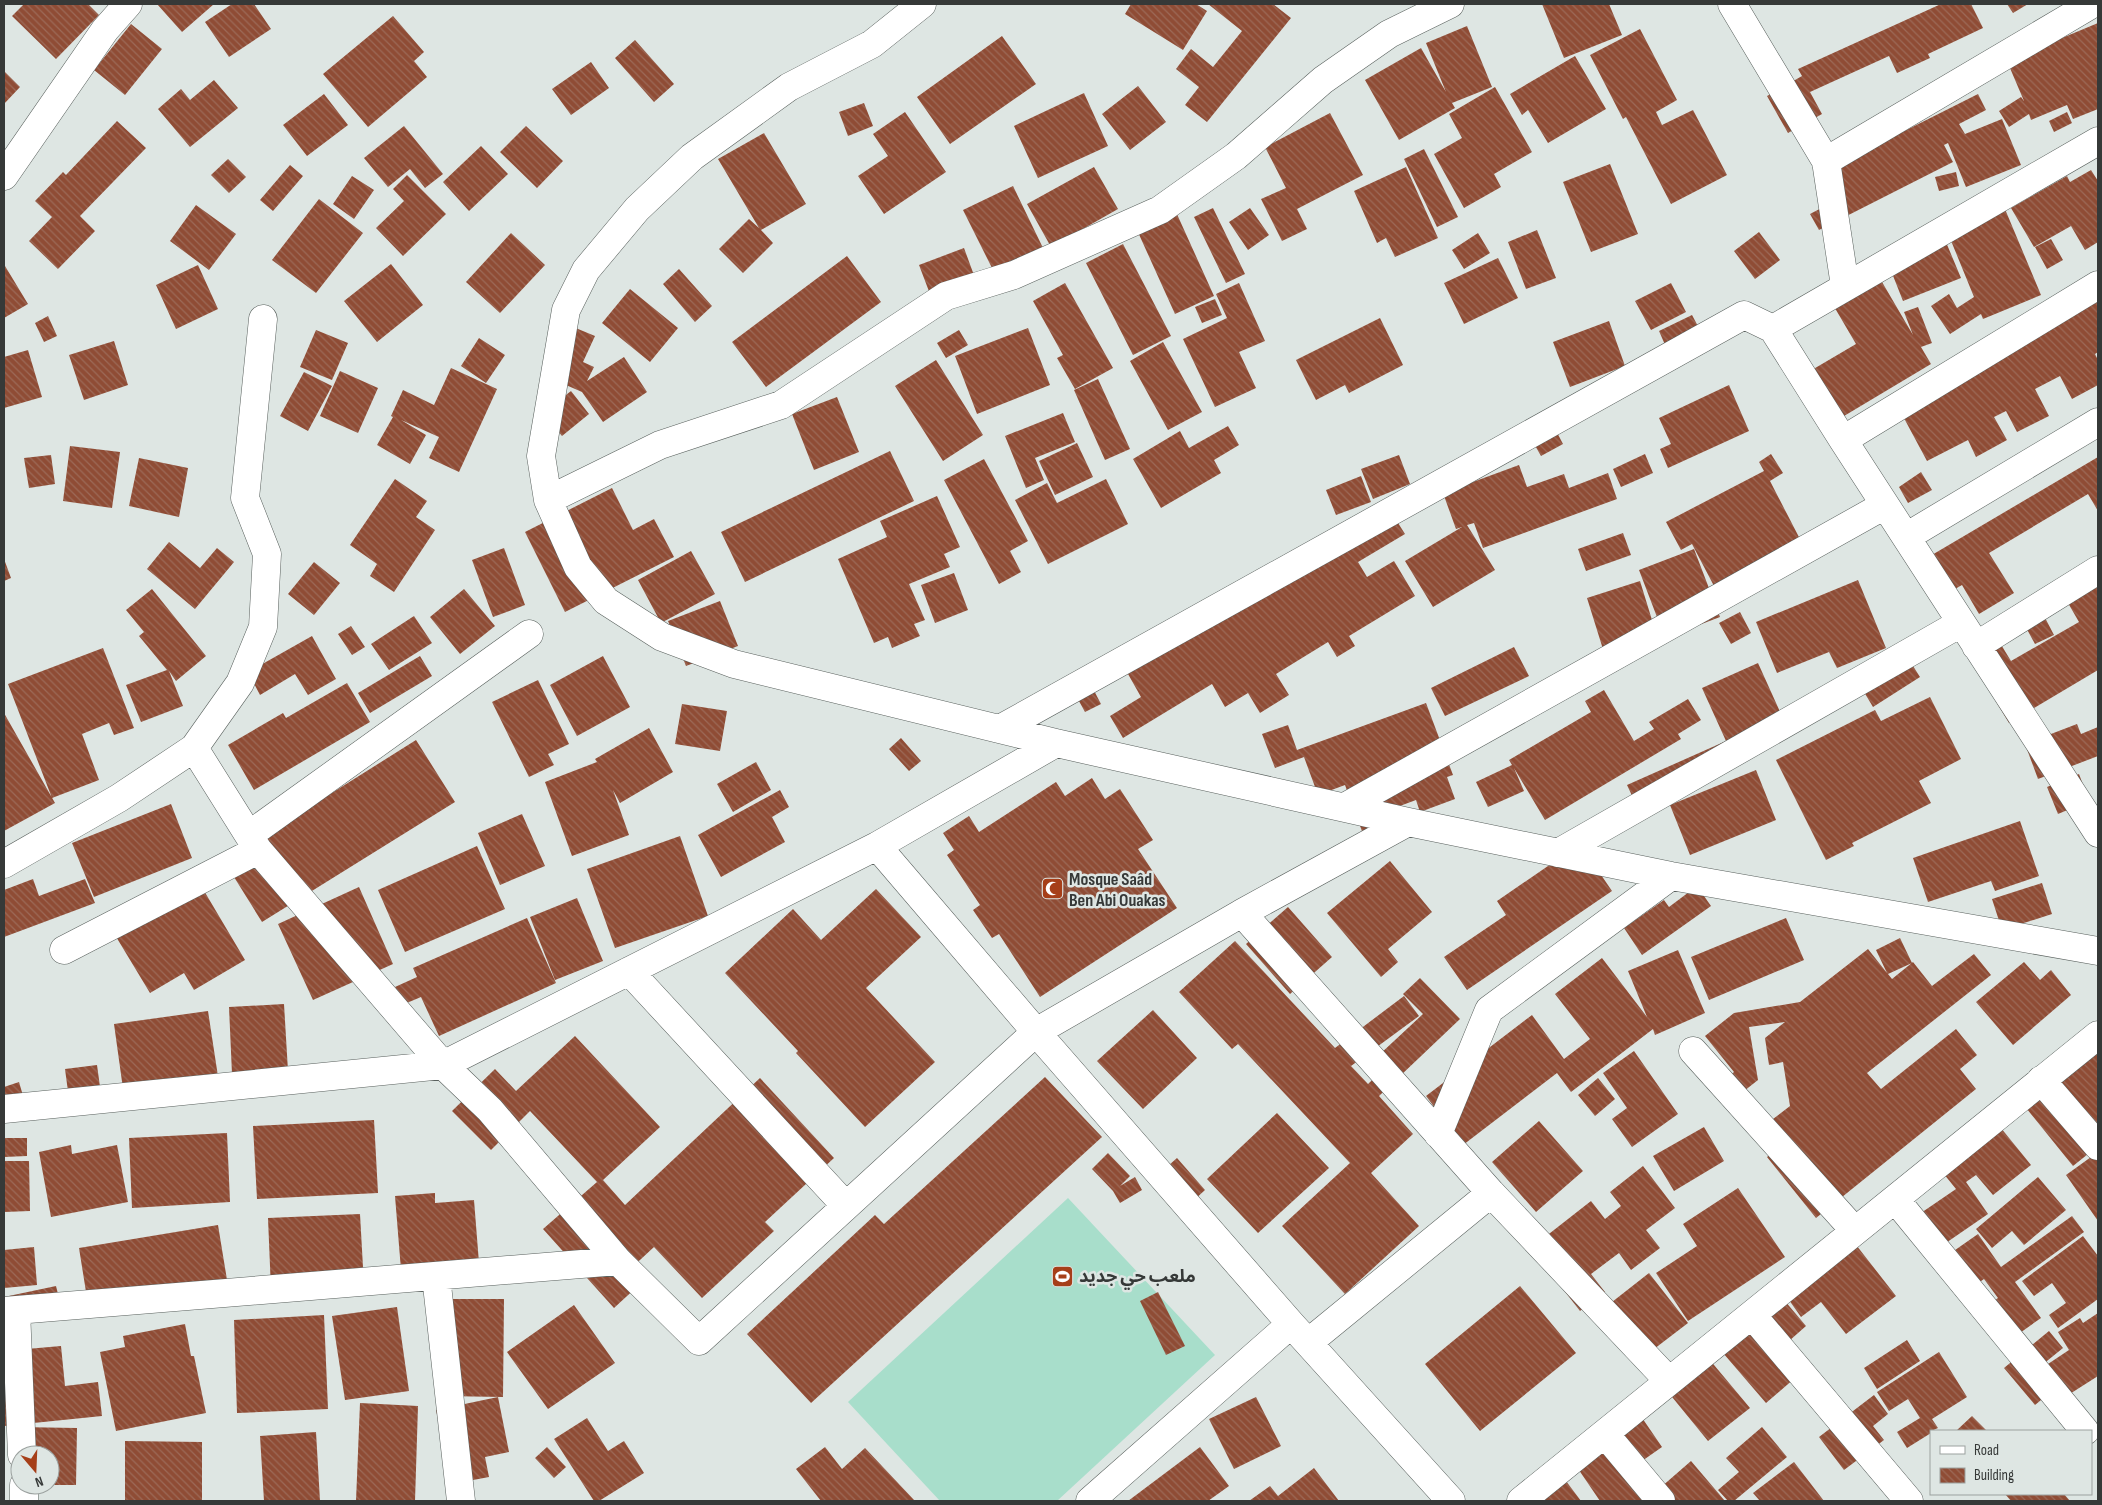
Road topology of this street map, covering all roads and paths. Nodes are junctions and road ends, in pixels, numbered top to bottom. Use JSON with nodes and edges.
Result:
{"nodes":[{"id":1,"x":128,"y":4,"type":"edge"},
{"id":2,"x":922,"y":4,"type":"edge"},
{"id":3,"x":1450,"y":4,"type":"edge"},
{"id":4,"x":1732,"y":4,"type":"edge"},
{"id":5,"x":2092,"y":4,"type":"edge"},
{"id":6,"x":2098,"y":141,"type":"edge"},
{"id":7,"x":1826,"y":161,"type":"junction"},
{"id":8,"x":4,"y":176,"type":"edge"},
{"id":9,"x":2098,"y":285,"type":"edge"},
{"id":10,"x":1845,"y":286,"type":"junction"},
{"id":11,"x":263,"y":319,"type":"dead end"},
{"id":12,"x":1774,"y":329,"type":"junction"},
{"id":13,"x":2098,"y":422,"type":"edge"},
{"id":14,"x":1843,"y":440,"type":"junction"},
{"id":15,"x":548,"y":500,"type":"junction"},
{"id":16,"x":1885,"y":505,"type":"junction"},
{"id":17,"x":1906,"y":537,"type":"junction"},
{"id":18,"x":2098,"y":570,"type":"edge"},
{"id":19,"x":1961,"y":623,"type":"junction"},
{"id":20,"x":529,"y":634,"type":"dead end"},
{"id":21,"x":1976,"y":646,"type":"junction"},
{"id":22,"x":1000,"y":729,"type":"junction"},
{"id":23,"x":1056,"y":744,"type":"junction"},
{"id":24,"x":194,"y":748,"type":"junction"},
{"id":25,"x":1345,"y":807,"type":"junction"},
{"id":26,"x":1408,"y":822,"type":"junction"},
{"id":27,"x":2097,"y":830,"type":"edge"},
{"id":28,"x":253,"y":843,"type":"junction"},
{"id":29,"x":877,"y":846,"type":"junction"},
{"id":30,"x":1558,"y":853,"type":"junction"},
{"id":31,"x":4,"y":864,"type":"edge"},
{"id":32,"x":1671,"y":876,"type":"junction"},
{"id":33,"x":1242,"y":913,"type":"junction"},
{"id":34,"x":64,"y":950,"type":"dead end"},
{"id":35,"x":2098,"y":951,"type":"edge"},
{"id":36,"x":629,"y":971,"type":"junction"},
{"id":37,"x":1036,"y":1032,"type":"junction"},
{"id":38,"x":2098,"y":1035,"type":"edge"},
{"id":39,"x":1693,"y":1051,"type":"dead end"},
{"id":40,"x":443,"y":1065,"type":"junction"},
{"id":41,"x":2041,"y":1080,"type":"junction"},
{"id":42,"x":4,"y":1109,"type":"edge"},
{"id":43,"x":1438,"y":1134,"type":"junction"},
{"id":44,"x":2098,"y":1146,"type":"edge"},
{"id":45,"x":1491,"y":1193,"type":"junction"},
{"id":46,"x":1896,"y":1199,"type":"junction"},
{"id":47,"x":846,"y":1206,"type":"junction"},
{"id":48,"x":1855,"y":1231,"type":"junction"},
{"id":49,"x":618,"y":1261,"type":"junction"},
{"id":50,"x":436,"y":1276,"type":"junction"},
{"id":51,"x":10,"y":1310,"type":"edge"},
{"id":52,"x":1752,"y":1315,"type":"junction"},
{"id":53,"x":1300,"y":1333,"type":"junction"},
{"id":54,"x":1669,"y":1381,"type":"junction"},
{"id":55,"x":2084,"y":1430,"type":"edge"},
{"id":56,"x":1605,"y":1434,"type":"junction"},
{"id":57,"x":21,"y":1445,"type":"edge"},
{"id":58,"x":461,"y":1501,"type":"edge"},
{"id":59,"x":1090,"y":1501,"type":"edge"},
{"id":60,"x":1452,"y":1501,"type":"edge"},
{"id":61,"x":1522,"y":1501,"type":"edge"},
{"id":62,"x":1661,"y":1501,"type":"edge"},
{"id":63,"x":1909,"y":1501,"type":"edge"}],
"edges":[{"from":1,"to":8,"type":"street"},
{"from":2,"to":15,"type":"street"},
{"from":3,"to":15,"type":"street"},
{"from":4,"to":7,"type":"street"},
{"from":5,"to":7,"type":"street"},
{"from":6,"to":10,"type":"street"},
{"from":7,"to":10,"type":"street"},
{"from":9,"to":14,"type":"street"},
{"from":10,"to":12,"type":"street"},
{"from":11,"to":24,"type":"street"},
{"from":12,"to":14,"type":"street"},
{"from":12,"to":22,"type":"street"},
{"from":13,"to":17,"type":"street"},
{"from":14,"to":16,"type":"street"},
{"from":15,"to":22,"type":"street"},
{"from":16,"to":17,"type":"street"},
{"from":16,"to":25,"type":"street"},
{"from":17,"to":19,"type":"street"},
{"from":18,"to":21,"type":"street"},
{"from":19,"to":21,"type":"street"},
{"from":19,"to":30,"type":"street"},
{"from":20,"to":28,"type":"street"},
{"from":21,"to":27,"type":"street"},
{"from":22,"to":23,"type":"street"},
{"from":23,"to":25,"type":"street"},
{"from":23,"to":29,"type":"street"},
{"from":24,"to":28,"type":"street"},
{"from":24,"to":31,"type":"street"},
{"from":25,"to":26,"type":"street"},
{"from":26,"to":30,"type":"street"},
{"from":26,"to":33,"type":"street"},
{"from":28,"to":34,"type":"street"},
{"from":28,"to":40,"type":"street"},
{"from":29,"to":36,"type":"street"},
{"from":29,"to":37,"type":"street"},
{"from":30,"to":32,"type":"street"},
{"from":32,"to":35,"type":"street"},
{"from":32,"to":43,"type":"street"},
{"from":33,"to":37,"type":"street"},
{"from":33,"to":43,"type":"street"},
{"from":36,"to":40,"type":"street"},
{"from":36,"to":47,"type":"street"},
{"from":37,"to":47,"type":"street"},
{"from":37,"to":53,"type":"street"},
{"from":38,"to":41,"type":"street"},
{"from":39,"to":48,"type":"street"},
{"from":40,"to":42,"type":"street"},
{"from":40,"to":49,"type":"street"},
{"from":41,"to":44,"type":"street"},
{"from":41,"to":46,"type":"street"},
{"from":43,"to":45,"type":"street"},
{"from":45,"to":53,"type":"street"},
{"from":45,"to":54,"type":"street"},
{"from":46,"to":48,"type":"street"},
{"from":46,"to":55,"type":"street"},
{"from":47,"to":49,"type":"street"},
{"from":48,"to":52,"type":"street"},
{"from":49,"to":50,"type":"street"},
{"from":50,"to":51,"type":"street"},
{"from":50,"to":58,"type":"street"},
{"from":51,"to":57,"type":"street"},
{"from":52,"to":54,"type":"street"},
{"from":52,"to":63,"type":"street"},
{"from":53,"to":59,"type":"street"},
{"from":53,"to":60,"type":"street"},
{"from":54,"to":56,"type":"street"},
{"from":56,"to":61,"type":"street"},
{"from":56,"to":62,"type":"street"}]}
